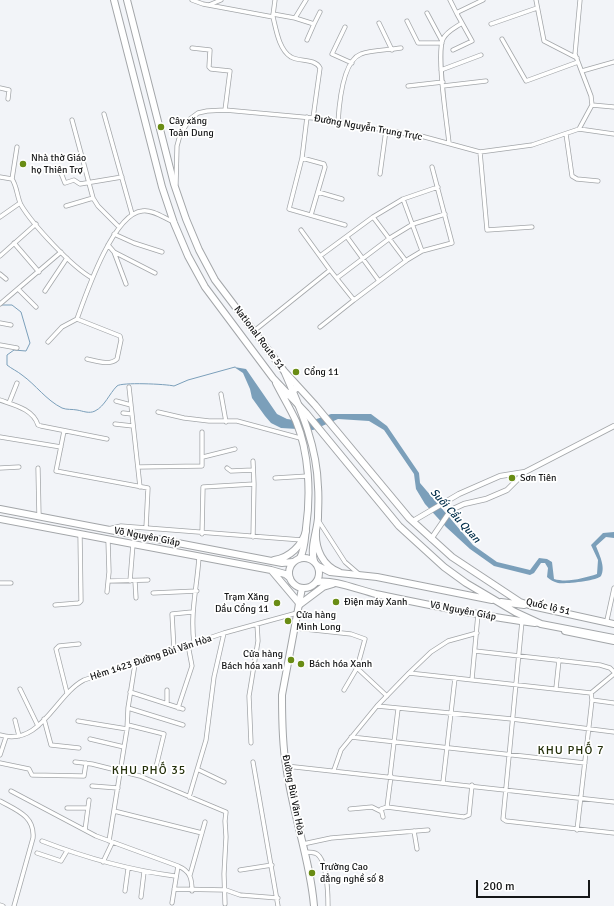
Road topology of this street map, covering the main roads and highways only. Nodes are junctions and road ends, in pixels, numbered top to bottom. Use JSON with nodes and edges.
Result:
{"nodes":[{"id":1,"x":114,"y":0,"type":"edge"},
{"id":2,"x":127,"y":0,"type":"edge"},
{"id":3,"x":284,"y":371,"type":"junction"},
{"id":4,"x":298,"y":387,"type":"junction"},
{"id":5,"x":288,"y":394,"type":"junction"},
{"id":6,"x":306,"y":416,"type":"junction"},
{"id":7,"x":0,"y":509,"type":"edge"},
{"id":8,"x":0,"y":519,"type":"edge"},
{"id":9,"x":306,"y":531,"type":"junction"},
{"id":10,"x":316,"y":532,"type":"junction"},
{"id":11,"x":300,"y":558,"type":"junction"},
{"id":12,"x":272,"y":561,"type":"junction"},
{"id":13,"x":293,"y":562,"type":"junction"},
{"id":14,"x":316,"y":563,"type":"junction"},
{"id":15,"x":271,"y":570,"type":"junction"},
{"id":16,"x":347,"y":574,"type":"junction"},
{"id":17,"x":290,"y":578,"type":"junction"},
{"id":18,"x":317,"y":582,"type":"junction"},
{"id":19,"x":337,"y":584,"type":"junction"},
{"id":20,"x":302,"y":588,"type":"junction"},
{"id":21,"x":497,"y":601,"type":"junction"},
{"id":22,"x":299,"y":604,"type":"junction"},
{"id":23,"x":513,"y":604,"type":"junction"},
{"id":24,"x":532,"y":606,"type":"junction"},
{"id":25,"x":540,"y":606,"type":"junction"},
{"id":26,"x":510,"y":620,"type":"junction"},
{"id":27,"x":614,"y":623,"type":"edge"},
{"id":28,"x":541,"y":624,"type":"junction"},
{"id":29,"x":614,"y":638,"type":"edge"},
{"id":30,"x":614,"y":641,"type":"edge"},
{"id":31,"x":314,"y":906,"type":"edge"}],
"edges":[{"from":1,"to":5,"type":"main road","name":"National Route 51"},
{"from":2,"to":3,"type":"main road","name":"National Route 51"},
{"from":3,"to":4,"type":"main road","name":"National Route 51"},
{"from":3,"to":5,"type":"main road"},
{"from":4,"to":5,"type":"main road"},
{"from":4,"to":23,"type":"main road","name":"National Route 51"},
{"from":5,"to":6,"type":"main road","name":"National Route 51"},
{"from":5,"to":9,"type":"main road"},
{"from":6,"to":10,"type":"main road"},
{"from":6,"to":21,"type":"main road"},
{"from":7,"to":12,"type":"main road","name":"Võ Nguyên Giáp"},
{"from":8,"to":15,"type":"main road","name":"Võ Nguyên Giáp"},
{"from":9,"to":11,"type":"main road"},
{"from":9,"to":12,"type":"main road"},
{"from":10,"to":14,"type":"main road"},
{"from":10,"to":16,"type":"main road"},
{"from":11,"to":13,"type":"main road"},
{"from":11,"to":14,"type":"main road"},
{"from":12,"to":13,"type":"main road","name":"Võ Nguyên Giáp"},
{"from":13,"to":17,"type":"main road"},
{"from":14,"to":16,"type":"main road","name":"Võ Nguyên Giáp"},
{"from":14,"to":18,"type":"main road"},
{"from":15,"to":17,"type":"main road","name":"Võ Nguyên Giáp"},
{"from":15,"to":22,"type":"main road"},
{"from":16,"to":21,"type":"main road","name":"Võ Nguyên Giáp"},
{"from":17,"to":20,"type":"main road"},
{"from":18,"to":19,"type":"main road","name":"Võ Nguyên Giáp"},
{"from":18,"to":20,"type":"main road"},
{"from":19,"to":22,"type":"main road"},
{"from":19,"to":26,"type":"main road","name":"Võ Nguyên Giáp"},
{"from":20,"to":22,"type":"main road","name":"Đường Bùi Văn Hòa"},
{"from":21,"to":23,"type":"main road","name":"Võ Nguyên Giáp"},
{"from":22,"to":31,"type":"main road","name":"Đường Bùi Văn Hòa"},
{"from":23,"to":24,"type":"main road","name":"Võ Nguyên Giáp"},
{"from":23,"to":25,"type":"main road","name":"Quốc lộ 51"},
{"from":23,"to":26,"type":"main road"},
{"from":23,"to":28,"type":"main road","name":"Quốc lộ 51"},
{"from":24,"to":25,"type":"main road","name":"Võ Nguyên Giáp"},
{"from":24,"to":27,"type":"main road","name":"Quốc lộ 51"},
{"from":25,"to":27,"type":"main road","name":"Quốc lộ 51"},
{"from":26,"to":28,"type":"main road","name":"Võ Nguyên Giáp"},
{"from":28,"to":29,"type":"main road","name":"Quốc lộ 51"},
{"from":28,"to":30,"type":"main road","name":"Quốc lộ 51"}]}
